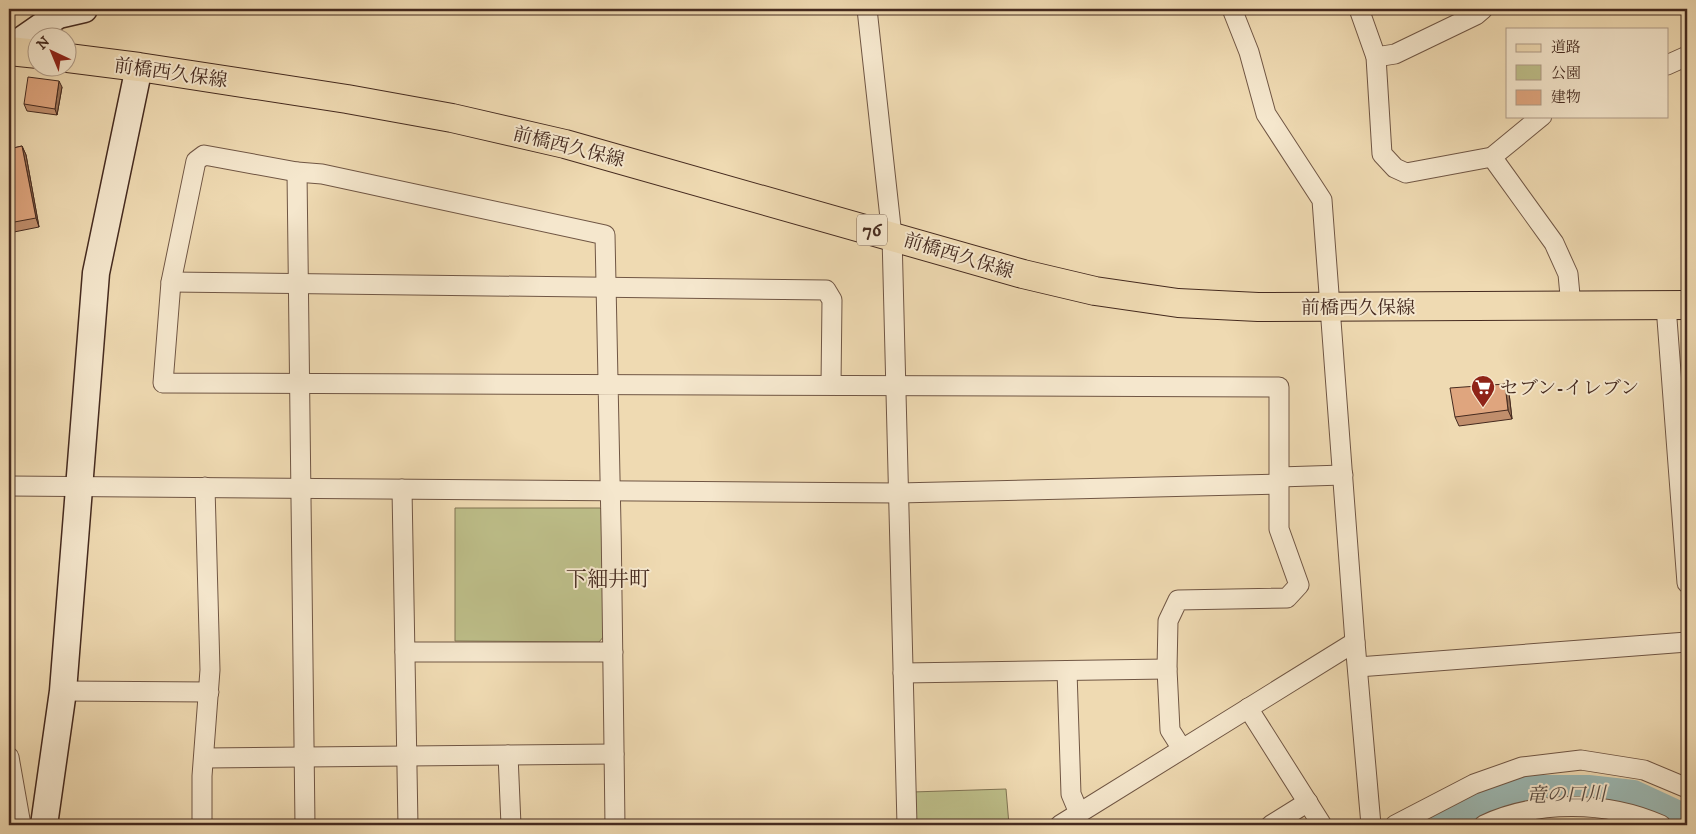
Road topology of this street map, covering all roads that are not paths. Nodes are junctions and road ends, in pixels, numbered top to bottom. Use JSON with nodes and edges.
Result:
{"nodes":[{"id":1,"x":84,"y":9,"type":"edge"},
{"id":2,"x":867,"y":9,"type":"edge"},
{"id":3,"x":1232,"y":9,"type":"edge"},
{"id":4,"x":1359,"y":9,"type":"edge"},
{"id":5,"x":1483,"y":9,"type":"edge"},
{"id":6,"x":9,"y":50,"type":"edge"},
{"id":7,"x":28,"y":53,"type":"edge"},
{"id":8,"x":1687,"y":56,"type":"edge"},
{"id":9,"x":1376,"y":57,"type":"junction"},
{"id":10,"x":78,"y":59,"type":"edge"},
{"id":11,"x":1668,"y":65,"type":"edge"},
{"id":12,"x":139,"y":67,"type":"junction"},
{"id":13,"x":1540,"y":118,"type":"edge"},
{"id":14,"x":1492,"y":157,"type":"junction"},
{"id":15,"x":297,"y":172,"type":"junction"},
{"id":16,"x":892,"y":236,"type":"junction"},
{"id":17,"x":171,"y":282,"type":"junction"},
{"id":18,"x":298,"y":284,"type":"junction"},
{"id":19,"x":607,"y":288,"type":"junction"},
{"id":20,"x":1571,"y":306,"type":"junction"},
{"id":21,"x":1677,"y":306,"type":"edge"},
{"id":22,"x":1332,"y":308,"type":"junction"},
{"id":23,"x":300,"y":384,"type":"junction"},
{"id":24,"x":609,"y":385,"type":"junction"},
{"id":25,"x":831,"y":385,"type":"junction"},
{"id":26,"x":896,"y":386,"type":"junction"},
{"id":27,"x":1343,"y":475,"type":"junction"},
{"id":28,"x":1279,"y":480,"type":"junction"},
{"id":29,"x":9,"y":486,"type":"edge"},
{"id":30,"x":78,"y":486,"type":"junction"},
{"id":31,"x":205,"y":487,"type":"junction"},
{"id":32,"x":301,"y":488,"type":"junction"},
{"id":33,"x":402,"y":489,"type":"junction"},
{"id":34,"x":612,"y":491,"type":"junction"},
{"id":35,"x":898,"y":493,"type":"junction"},
{"id":36,"x":1687,"y":583,"type":"edge"},
{"id":37,"x":1355,"y":642,"type":"junction"},
{"id":38,"x":1687,"y":642,"type":"edge"},
{"id":39,"x":405,"y":652,"type":"junction"},
{"id":40,"x":613,"y":652,"type":"junction"},
{"id":41,"x":1358,"y":667,"type":"junction"},
{"id":42,"x":1167,"y":670,"type":"junction"},
{"id":43,"x":1067,"y":671,"type":"junction"},
{"id":44,"x":903,"y":673,"type":"junction"},
{"id":45,"x":63,"y":691,"type":"junction"},
{"id":46,"x":208,"y":692,"type":"junction"},
{"id":47,"x":1248,"y":708,"type":"junction"},
{"id":48,"x":1182,"y":749,"type":"junction"},
{"id":49,"x":614,"y":754,"type":"junction"},
{"id":50,"x":508,"y":755,"type":"junction"},
{"id":51,"x":407,"y":756,"type":"junction"},
{"id":52,"x":9,"y":757,"type":"edge"},
{"id":53,"x":304,"y":757,"type":"junction"},
{"id":54,"x":205,"y":758,"type":"junction"},
{"id":55,"x":1687,"y":788,"type":"edge"},
{"id":56,"x":1308,"y":802,"type":"junction"},
{"id":57,"x":1079,"y":813,"type":"junction"},
{"id":58,"x":36,"y":825,"type":"edge"},
{"id":59,"x":202,"y":825,"type":"edge"},
{"id":60,"x":305,"y":825,"type":"edge"},
{"id":61,"x":408,"y":825,"type":"edge"},
{"id":62,"x":511,"y":825,"type":"edge"},
{"id":63,"x":615,"y":825,"type":"edge"},
{"id":64,"x":907,"y":825,"type":"edge"},
{"id":65,"x":1060,"y":825,"type":"edge"},
{"id":66,"x":1272,"y":825,"type":"edge"},
{"id":67,"x":1322,"y":825,"type":"edge"},
{"id":68,"x":1371,"y":825,"type":"edge"},
{"id":69,"x":1395,"y":825,"type":"edge"},
{"id":70,"x":1484,"y":825,"type":"edge"},
{"id":71,"x":1661,"y":825,"type":"edge"}],
"edges":[{"from":1,"to":6,"type":"street"},
{"from":2,"to":16,"type":"street"},
{"from":3,"to":22,"type":"street"},
{"from":4,"to":9,"type":"street"},
{"from":5,"to":9,"type":"street"},
{"from":6,"to":7,"type":"main road"},
{"from":8,"to":11,"type":"street"},
{"from":9,"to":14,"type":"street"},
{"from":10,"to":12,"type":"main road","name":"前橋西久保線","number":"76"},
{"from":12,"to":16,"type":"main road","name":"前橋西久保線","number":"76"},
{"from":12,"to":30,"type":"street"},
{"from":13,"to":14,"type":"street"},
{"from":14,"to":20,"type":"street"},
{"from":15,"to":17,"type":"street"},
{"from":15,"to":18,"type":"street"},
{"from":15,"to":19,"type":"street"},
{"from":16,"to":22,"type":"main road","name":"前橋西久保線","number":"76"},
{"from":16,"to":26,"type":"street"},
{"from":17,"to":18,"type":"street"},
{"from":17,"to":23,"type":"street"},
{"from":18,"to":19,"type":"street"},
{"from":18,"to":23,"type":"street"},
{"from":19,"to":24,"type":"street"},
{"from":19,"to":25,"type":"street"},
{"from":20,"to":21,"type":"main road","name":"前橋西久保線","number":"76"},
{"from":20,"to":22,"type":"main road","name":"前橋西久保線","number":"76"},
{"from":21,"to":36,"type":"street"},
{"from":22,"to":27,"type":"street"},
{"from":23,"to":24,"type":"street"},
{"from":23,"to":32,"type":"street"},
{"from":24,"to":25,"type":"street"},
{"from":24,"to":34,"type":"street"},
{"from":25,"to":26,"type":"street"},
{"from":26,"to":28,"type":"street"},
{"from":26,"to":35,"type":"street"},
{"from":27,"to":28,"type":"street"},
{"from":27,"to":37,"type":"street"},
{"from":28,"to":35,"type":"street"},
{"from":28,"to":42,"type":"street"},
{"from":29,"to":30,"type":"street"},
{"from":30,"to":31,"type":"street"},
{"from":30,"to":45,"type":"street"},
{"from":31,"to":32,"type":"street"},
{"from":31,"to":46,"type":"street"},
{"from":32,"to":33,"type":"street"},
{"from":32,"to":53,"type":"street"},
{"from":33,"to":34,"type":"street"},
{"from":33,"to":39,"type":"street"},
{"from":34,"to":35,"type":"street"},
{"from":34,"to":40,"type":"street"},
{"from":35,"to":44,"type":"street"},
{"from":37,"to":41,"type":"street"},
{"from":37,"to":47,"type":"street"},
{"from":38,"to":41,"type":"street"},
{"from":39,"to":40,"type":"street"},
{"from":39,"to":51,"type":"street"},
{"from":40,"to":49,"type":"street"},
{"from":41,"to":68,"type":"street"},
{"from":42,"to":43,"type":"street"},
{"from":42,"to":48,"type":"street"},
{"from":43,"to":44,"type":"street"},
{"from":43,"to":57,"type":"street"},
{"from":44,"to":64,"type":"street"},
{"from":45,"to":46,"type":"street"},
{"from":45,"to":58,"type":"street"},
{"from":46,"to":54,"type":"street"},
{"from":47,"to":48,"type":"street"},
{"from":47,"to":56,"type":"street"},
{"from":48,"to":57,"type":"street"},
{"from":49,"to":50,"type":"street"},
{"from":49,"to":63,"type":"street"},
{"from":50,"to":51,"type":"street"},
{"from":50,"to":62,"type":"street"},
{"from":51,"to":53,"type":"street"},
{"from":51,"to":61,"type":"street"},
{"from":52,"to":58,"type":"street"},
{"from":53,"to":54,"type":"street"},
{"from":53,"to":60,"type":"street"},
{"from":54,"to":59,"type":"street"},
{"from":55,"to":69,"type":"street"},
{"from":56,"to":66,"type":"street"},
{"from":56,"to":67,"type":"street"},
{"from":57,"to":65,"type":"street"},
{"from":70,"to":71,"type":"street"}]}
